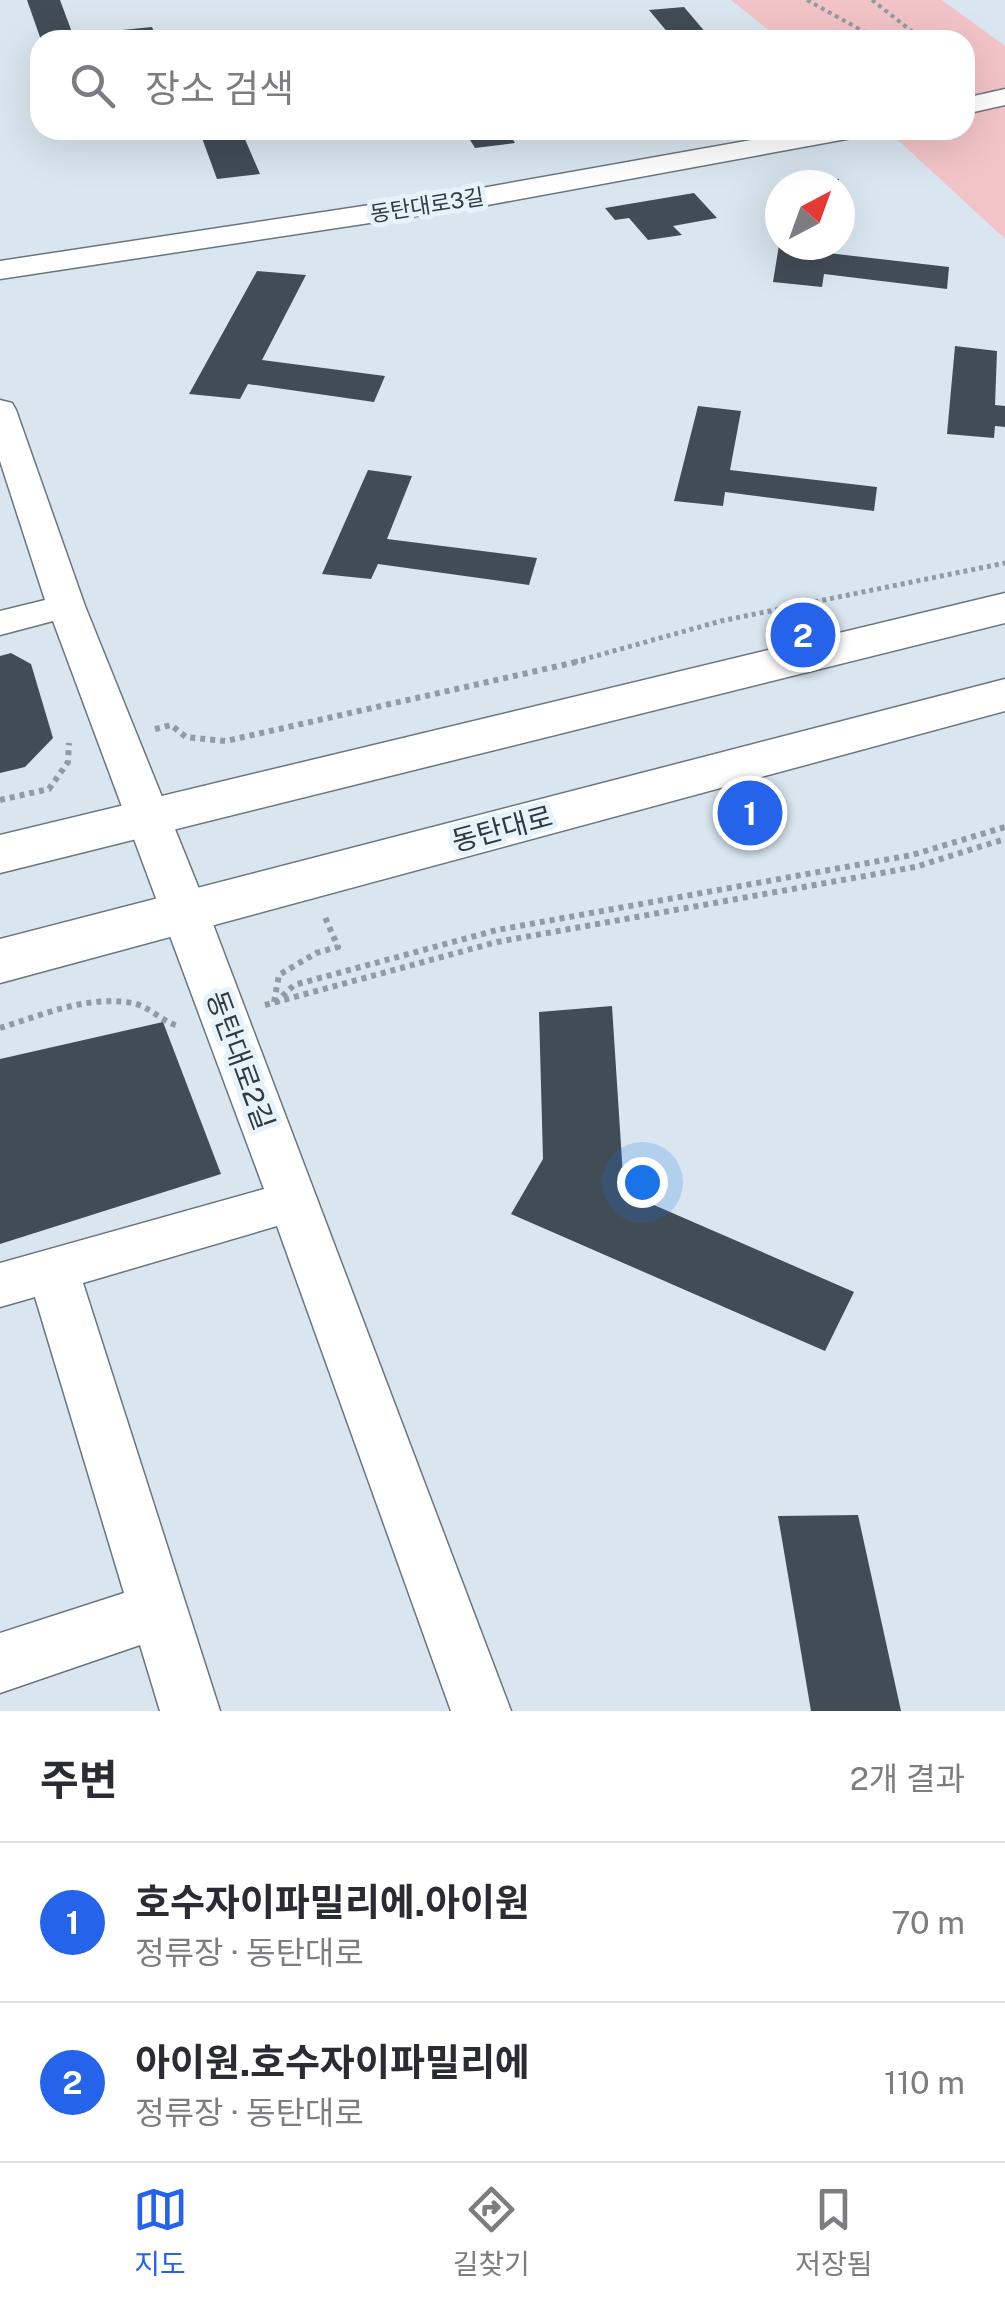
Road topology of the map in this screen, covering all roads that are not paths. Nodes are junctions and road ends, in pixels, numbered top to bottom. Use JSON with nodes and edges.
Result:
{"nodes":[{"id":1,"x":1005,"y":98,"type":"edge"},
{"id":2,"x":975,"y":104,"type":"edge"},
{"id":3,"x":797,"y":140,"type":"edge"},
{"id":4,"x":0,"y":270,"type":"edge"},
{"id":5,"x":0,"y":410,"type":"edge"},
{"id":6,"x":66,"y":606,"type":"junction"},
{"id":7,"x":1005,"y":608,"type":"edge"},
{"id":8,"x":0,"y":622,"type":"edge"},
{"id":9,"x":1005,"y":695,"type":"edge"},
{"id":10,"x":148,"y":820,"type":"junction"},
{"id":11,"x":0,"y":854,"type":"edge"},
{"id":12,"x":186,"y":911,"type":"junction"},
{"id":13,"x":0,"y":961,"type":"edge"},
{"id":14,"x":293,"y":1201,"type":"junction"},
{"id":15,"x":53,"y":1270,"type":"junction"},
{"id":16,"x":0,"y":1284,"type":"edge"},
{"id":17,"x":159,"y":1610,"type":"junction"},
{"id":18,"x":0,"y":1663,"type":"edge"},
{"id":19,"x":190,"y":1711,"type":"edge"},
{"id":20,"x":481,"y":1711,"type":"edge"}],
"edges":[{"from":1,"to":2,"type":"street"},
{"from":3,"to":4,"type":"street","name":"동탄대로3길"},
{"from":5,"to":6,"type":"street","name":"동탄대로2길"},
{"from":6,"to":8,"type":"street"},
{"from":6,"to":10,"type":"street","name":"동탄대로2길"},
{"from":7,"to":10,"type":"main road"},
{"from":9,"to":12,"type":"main road","name":"동탄대로"},
{"from":10,"to":11,"type":"main road"},
{"from":10,"to":12,"type":"street","name":"동탄대로2길"},
{"from":12,"to":13,"type":"main road","name":"동탄대로"},
{"from":12,"to":14,"type":"street","name":"동탄대로2길"},
{"from":14,"to":15,"type":"street"},
{"from":14,"to":20,"type":"street","name":"동탄대로2길"},
{"from":15,"to":16,"type":"street"},
{"from":15,"to":17,"type":"street"},
{"from":17,"to":18,"type":"street"},
{"from":17,"to":19,"type":"street"}]}
